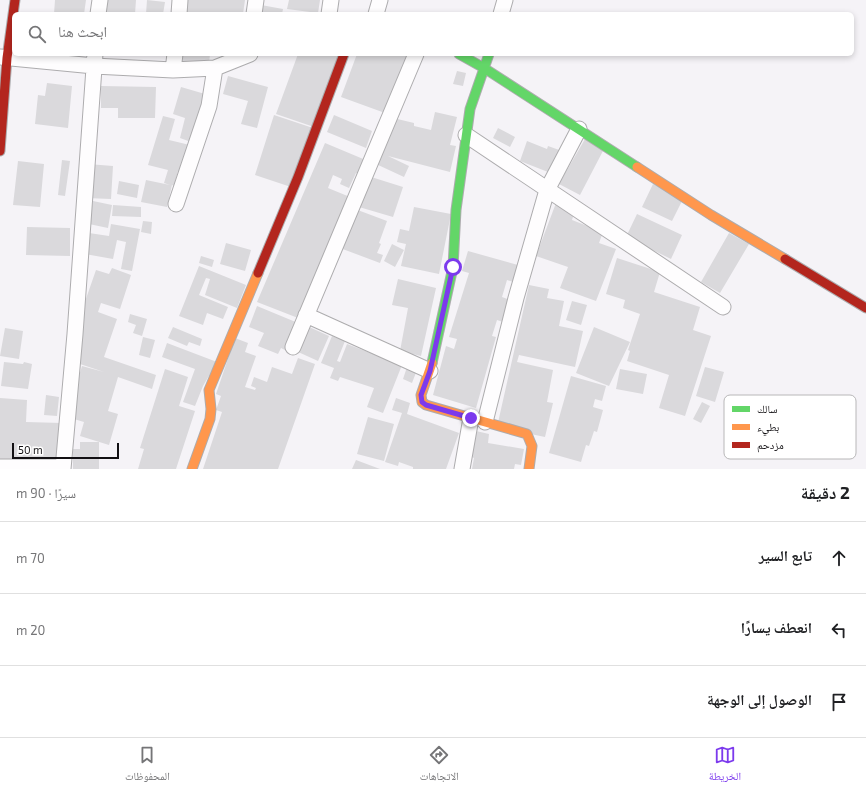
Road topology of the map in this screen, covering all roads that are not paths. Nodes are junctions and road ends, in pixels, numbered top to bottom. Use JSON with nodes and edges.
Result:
{"nodes":[{"id":1,"x":15,"y":0,"type":"edge"},
{"id":2,"x":100,"y":0,"type":"edge"},
{"id":3,"x":180,"y":0,"type":"edge"},
{"id":4,"x":256,"y":0,"type":"edge"},
{"id":5,"x":331,"y":0,"type":"edge"},
{"id":6,"x":380,"y":0,"type":"edge"},
{"id":7,"x":505,"y":0,"type":"edge"},
{"id":8,"x":13,"y":12,"type":"edge"},
{"id":9,"x":98,"y":12,"type":"edge"},
{"id":10,"x":179,"y":12,"type":"edge"},
{"id":11,"x":254,"y":12,"type":"edge"},
{"id":12,"x":329,"y":12,"type":"edge"},
{"id":13,"x":377,"y":12,"type":"edge"},
{"id":14,"x":502,"y":12,"type":"edge"},
{"id":15,"x":12,"y":16,"type":"edge"},
{"id":16,"x":175,"y":56,"type":"edge"},
{"id":17,"x":245,"y":56,"type":"edge"},
{"id":18,"x":343,"y":56,"type":"edge"},
{"id":19,"x":415,"y":56,"type":"edge"},
{"id":20,"x":463,"y":56,"type":"edge"},
{"id":21,"x":488,"y":56,"type":"edge"},
{"id":22,"x":4,"y":58,"type":"edge"},
{"id":23,"x":94,"y":60,"type":"edge"},
{"id":24,"x":215,"y":68,"type":"junction"},
{"id":25,"x":484,"y":68,"type":"junction"},
{"id":26,"x":173,"y":70,"type":"junction"},
{"id":27,"x":578,"y":129,"type":"junction"},
{"id":28,"x":466,"y":135,"type":"junction"},
{"id":29,"x":0,"y":151,"type":"edge"},
{"id":30,"x":548,"y":190,"type":"junction"},
{"id":31,"x":176,"y":204,"type":"dead end"},
{"id":32,"x":723,"y":307,"type":"dead end"},
{"id":33,"x":866,"y":308,"type":"edge"},
{"id":34,"x":306,"y":315,"type":"junction"},
{"id":35,"x":292,"y":347,"type":"dead end"},
{"id":36,"x":430,"y":371,"type":"junction"},
{"id":37,"x":471,"y":418,"type":"junction"},
{"id":38,"x":485,"y":422,"type":"junction"},
{"id":39,"x":0,"y":467,"type":"edge"},
{"id":40,"x":63,"y":468,"type":"edge"},
{"id":41,"x":192,"y":469,"type":"edge"},
{"id":42,"x":462,"y":469,"type":"edge"},
{"id":43,"x":529,"y":469,"type":"edge"}],
"edges":[{"from":1,"to":8,"type":"street"},
{"from":2,"to":9,"type":"street"},
{"from":3,"to":10,"type":"street"},
{"from":4,"to":11,"type":"street"},
{"from":5,"to":12,"type":"street"},
{"from":6,"to":13,"type":"street"},
{"from":7,"to":14,"type":"street"},
{"from":15,"to":22,"type":"street"},
{"from":16,"to":26,"type":"street"},
{"from":17,"to":24,"type":"street"},
{"from":18,"to":41,"type":"street"},
{"from":19,"to":34,"type":"street"},
{"from":20,"to":25,"type":"street"},
{"from":21,"to":25,"type":"street"},
{"from":22,"to":23,"type":"street"},
{"from":22,"to":29,"type":"street"},
{"from":23,"to":26,"type":"street"},
{"from":23,"to":40,"type":"street"},
{"from":24,"to":26,"type":"street"},
{"from":24,"to":31,"type":"street"},
{"from":25,"to":27,"type":"street"},
{"from":25,"to":28,"type":"street"},
{"from":27,"to":30,"type":"street"},
{"from":27,"to":33,"type":"street"},
{"from":28,"to":30,"type":"street"},
{"from":28,"to":36,"type":"street"},
{"from":30,"to":32,"type":"street"},
{"from":30,"to":38,"type":"street"},
{"from":34,"to":35,"type":"street"},
{"from":34,"to":36,"type":"street"},
{"from":36,"to":37,"type":"street"},
{"from":37,"to":38,"type":"street"},
{"from":37,"to":42,"type":"street"},
{"from":38,"to":43,"type":"street"},
{"from":39,"to":40,"type":"street"}]}
